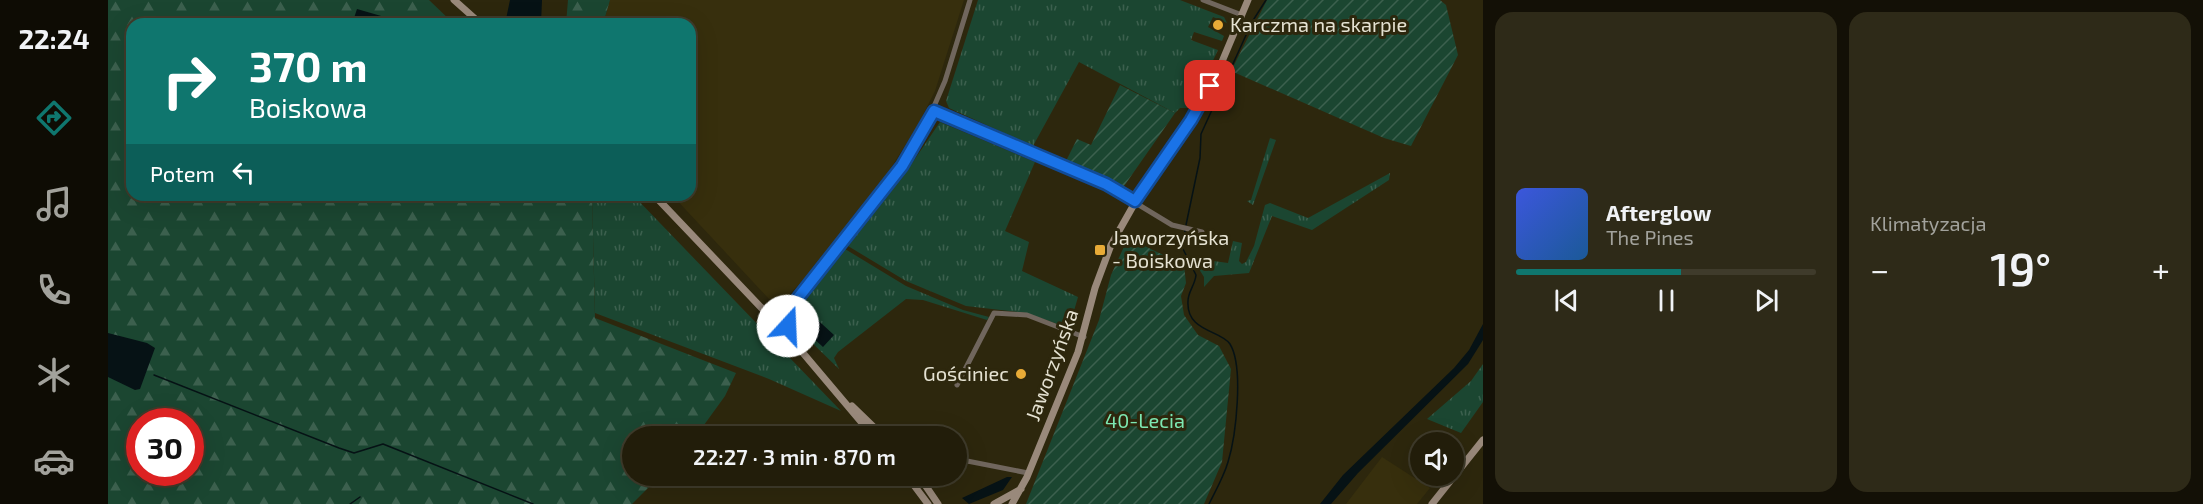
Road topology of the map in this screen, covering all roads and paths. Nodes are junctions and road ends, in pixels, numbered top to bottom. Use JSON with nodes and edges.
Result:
{"nodes":[{"id":1,"x":454,"y":0,"type":"edge"},
{"id":2,"x":970,"y":0,"type":"edge"},
{"id":3,"x":1203,"y":0,"type":"edge"},
{"id":4,"x":1248,"y":0,"type":"edge"},
{"id":5,"x":1242,"y":15,"type":"junction"},
{"id":6,"x":474,"y":18,"type":"edge"},
{"id":7,"x":934,"y":111,"type":"junction"},
{"id":8,"x":660,"y":201,"type":"edge"},
{"id":9,"x":1135,"y":201,"type":"junction"},
{"id":10,"x":1202,"y":232,"type":"dead end"},
{"id":11,"x":798,"y":298,"type":"junction"},
{"id":12,"x":760,"y":307,"type":"junction"},
{"id":13,"x":789,"y":337,"type":"junction"},
{"id":14,"x":1084,"y":337,"type":"junction"},
{"id":15,"x":957,"y":385,"type":"dead end"},
{"id":16,"x":844,"y":399,"type":"junction"},
{"id":17,"x":865,"y":426,"type":"edge"},
{"id":18,"x":872,"y":426,"type":"edge"},
{"id":19,"x":1483,"y":440,"type":"edge"},
{"id":20,"x":967,"y":461,"type":"edge"},
{"id":21,"x":1028,"y":473,"type":"junction"},
{"id":22,"x":914,"y":486,"type":"edge"},
{"id":23,"x":925,"y":486,"type":"edge"},
{"id":24,"x":1021,"y":489,"type":"junction"},
{"id":25,"x":928,"y":504,"type":"edge"},
{"id":26,"x":938,"y":504,"type":"edge"},
{"id":27,"x":994,"y":504,"type":"edge"},
{"id":28,"x":1012,"y":504,"type":"edge"},
{"id":29,"x":1431,"y":504,"type":"edge"}],
"edges":[{"from":1,"to":6,"type":"street"},
{"from":2,"to":7,"type":"street"},
{"from":3,"to":5,"type":"street"},
{"from":4,"to":5,"type":"street","name":"Jaworzyńska"},
{"from":5,"to":9,"type":"street","name":"Jaworzyńska"},
{"from":7,"to":9,"type":"street"},
{"from":7,"to":11,"type":"street"},
{"from":8,"to":12,"type":"street"},
{"from":9,"to":10,"type":"street"},
{"from":9,"to":14,"type":"street","name":"Jaworzyńska"},
{"from":11,"to":12,"type":"street"},
{"from":11,"to":13,"type":"street"},
{"from":12,"to":13,"type":"street"},
{"from":13,"to":16,"type":"street"},
{"from":14,"to":15,"type":"street"},
{"from":14,"to":21,"type":"street","name":"Jaworzyńska"},
{"from":16,"to":17,"type":"street"},
{"from":16,"to":18,"type":"street"},
{"from":19,"to":29,"type":"street"},
{"from":20,"to":21,"type":"street"},
{"from":21,"to":24,"type":"street","name":"Jaworzyńska"},
{"from":22,"to":25,"type":"street"},
{"from":23,"to":26,"type":"street"},
{"from":24,"to":27,"type":"street"},
{"from":24,"to":28,"type":"street","name":"Jaworzyńska"}]}
